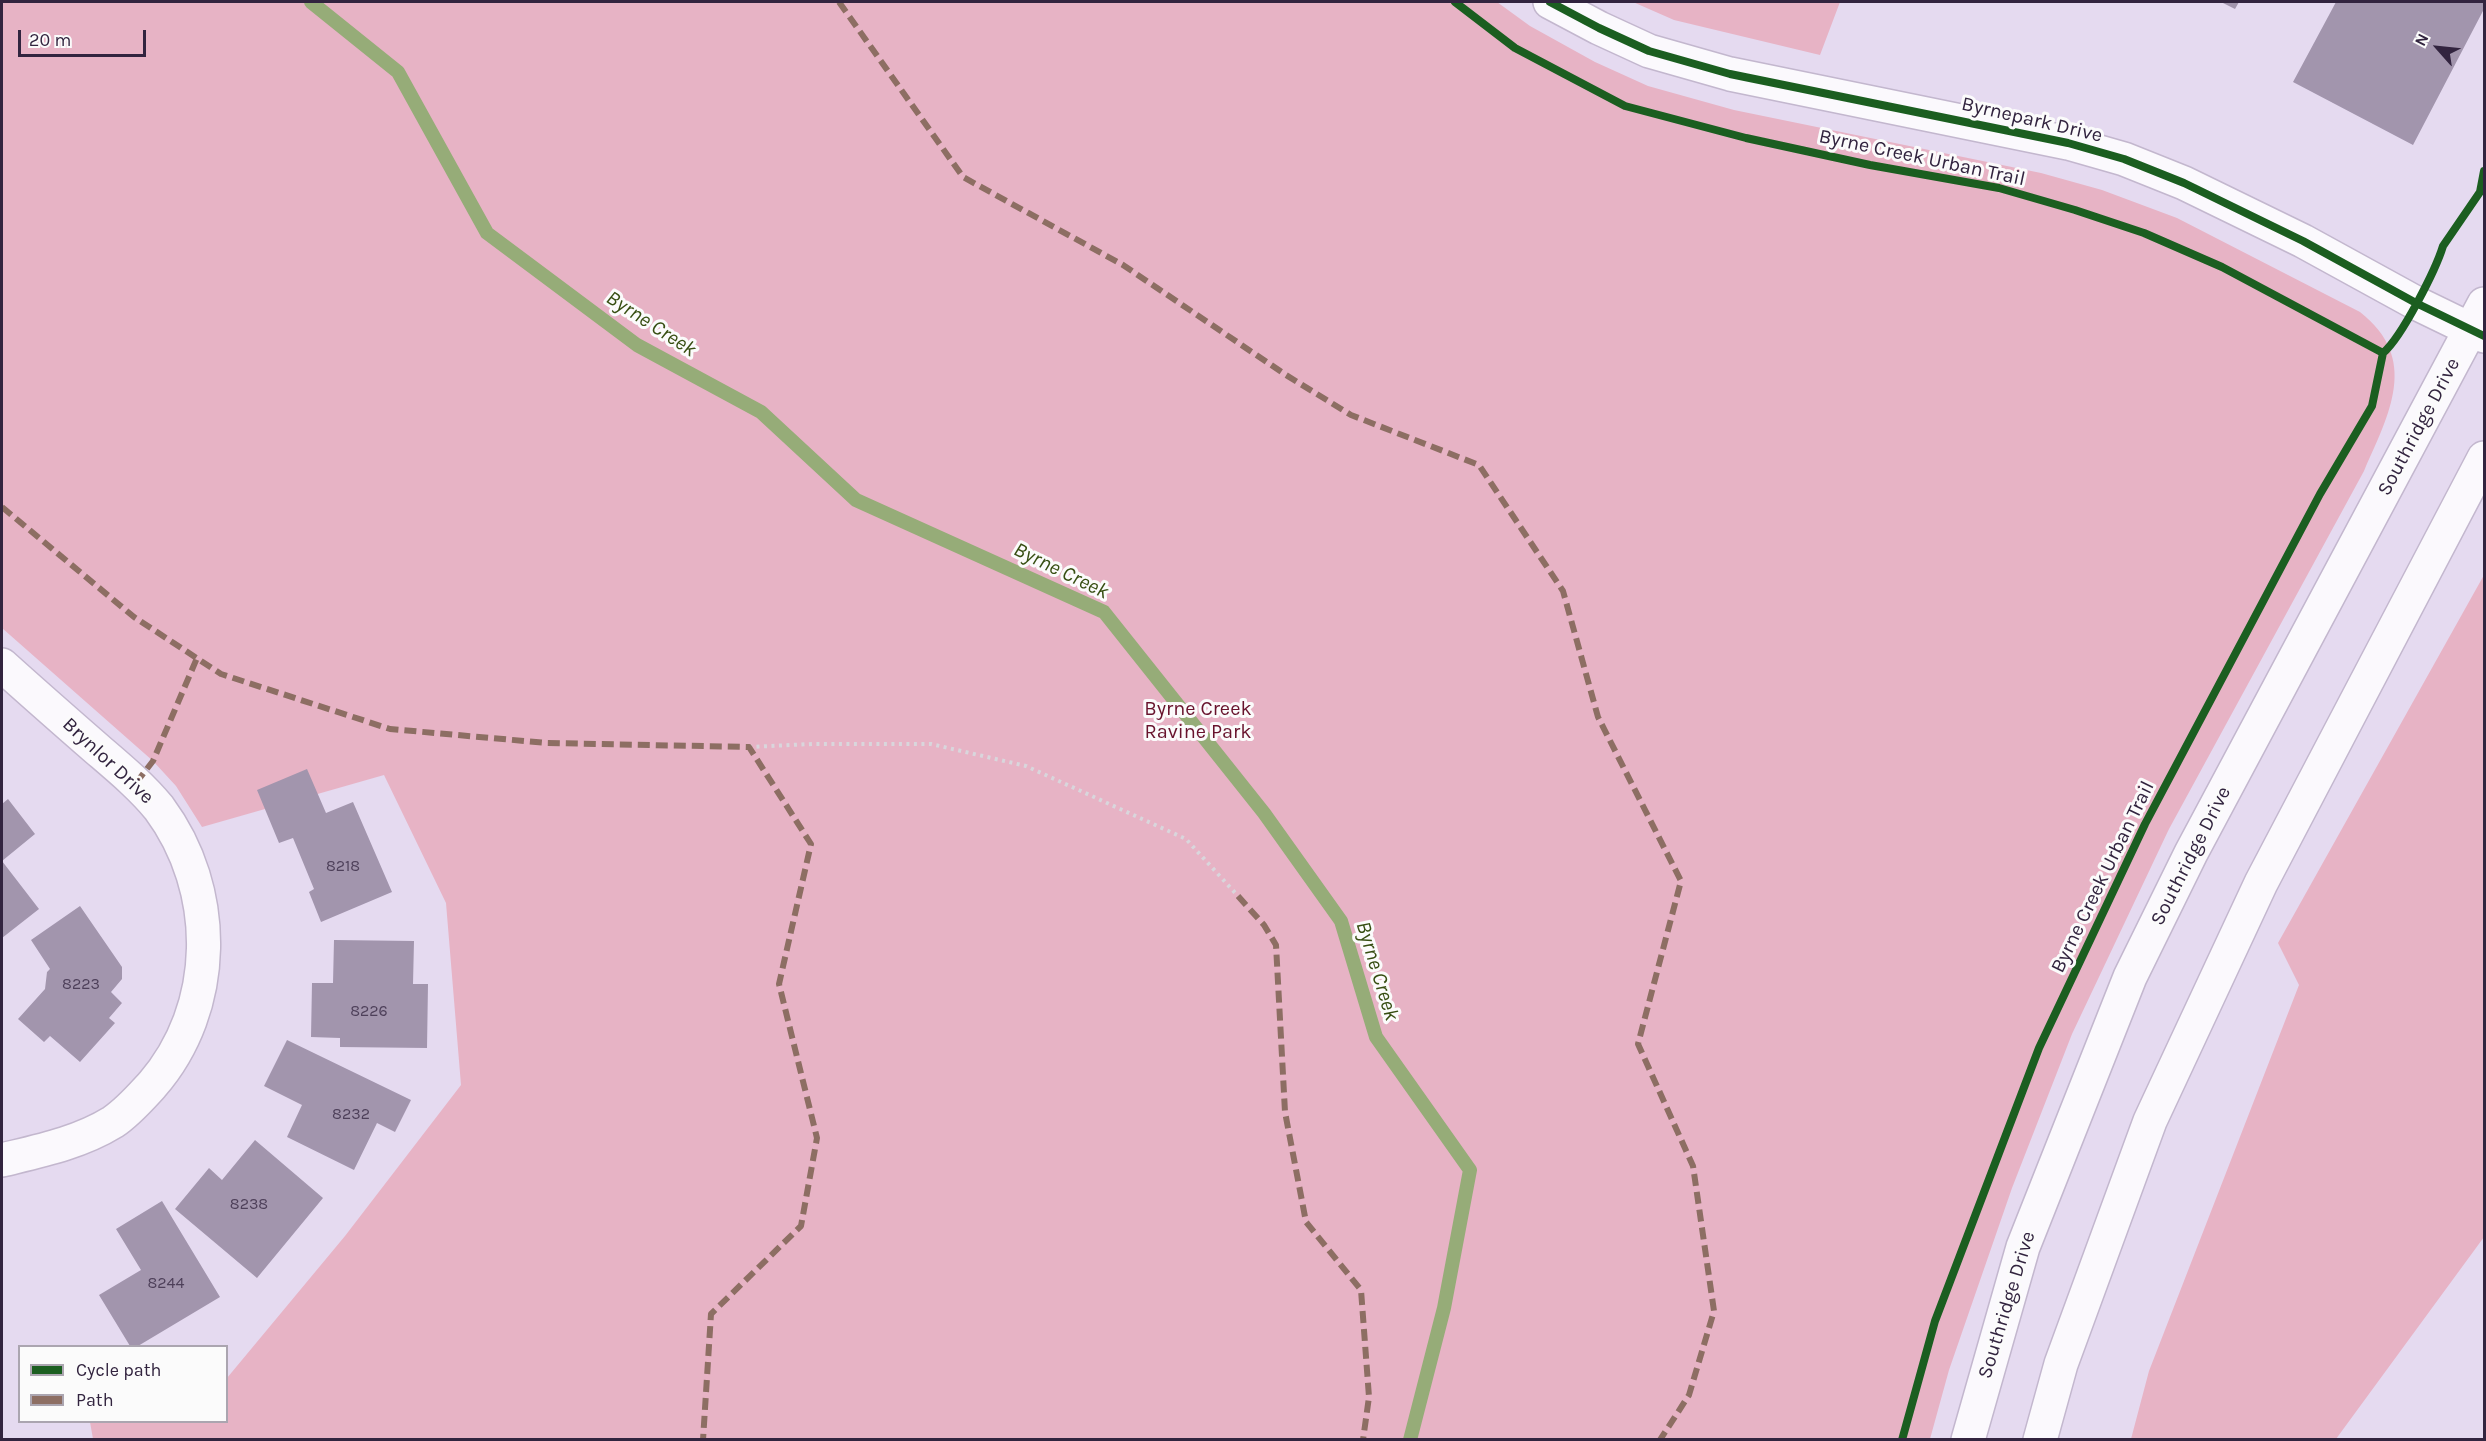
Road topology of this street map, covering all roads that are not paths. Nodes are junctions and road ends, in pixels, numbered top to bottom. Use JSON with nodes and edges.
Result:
{"nodes":[{"id":1,"x":1550,"y":2,"type":"edge"},
{"id":2,"x":2480,"y":323,"type":"edge"},
{"id":3,"x":2484,"y":458,"type":"edge"},
{"id":4,"x":2,"y":665,"type":"edge"},
{"id":5,"x":2,"y":1160,"type":"edge"},
{"id":6,"x":1968,"y":1440,"type":"edge"},
{"id":7,"x":2040,"y":1440,"type":"edge"}],
"edges":[{"from":1,"to":2,"type":"main road","name":"Byrnepark Drive"},
{"from":2,"to":6,"type":"main road","name":"Southridge Drive"},
{"from":3,"to":7,"type":"main road"},
{"from":4,"to":5,"type":"main road","name":"Brynlor Drive"}]}
